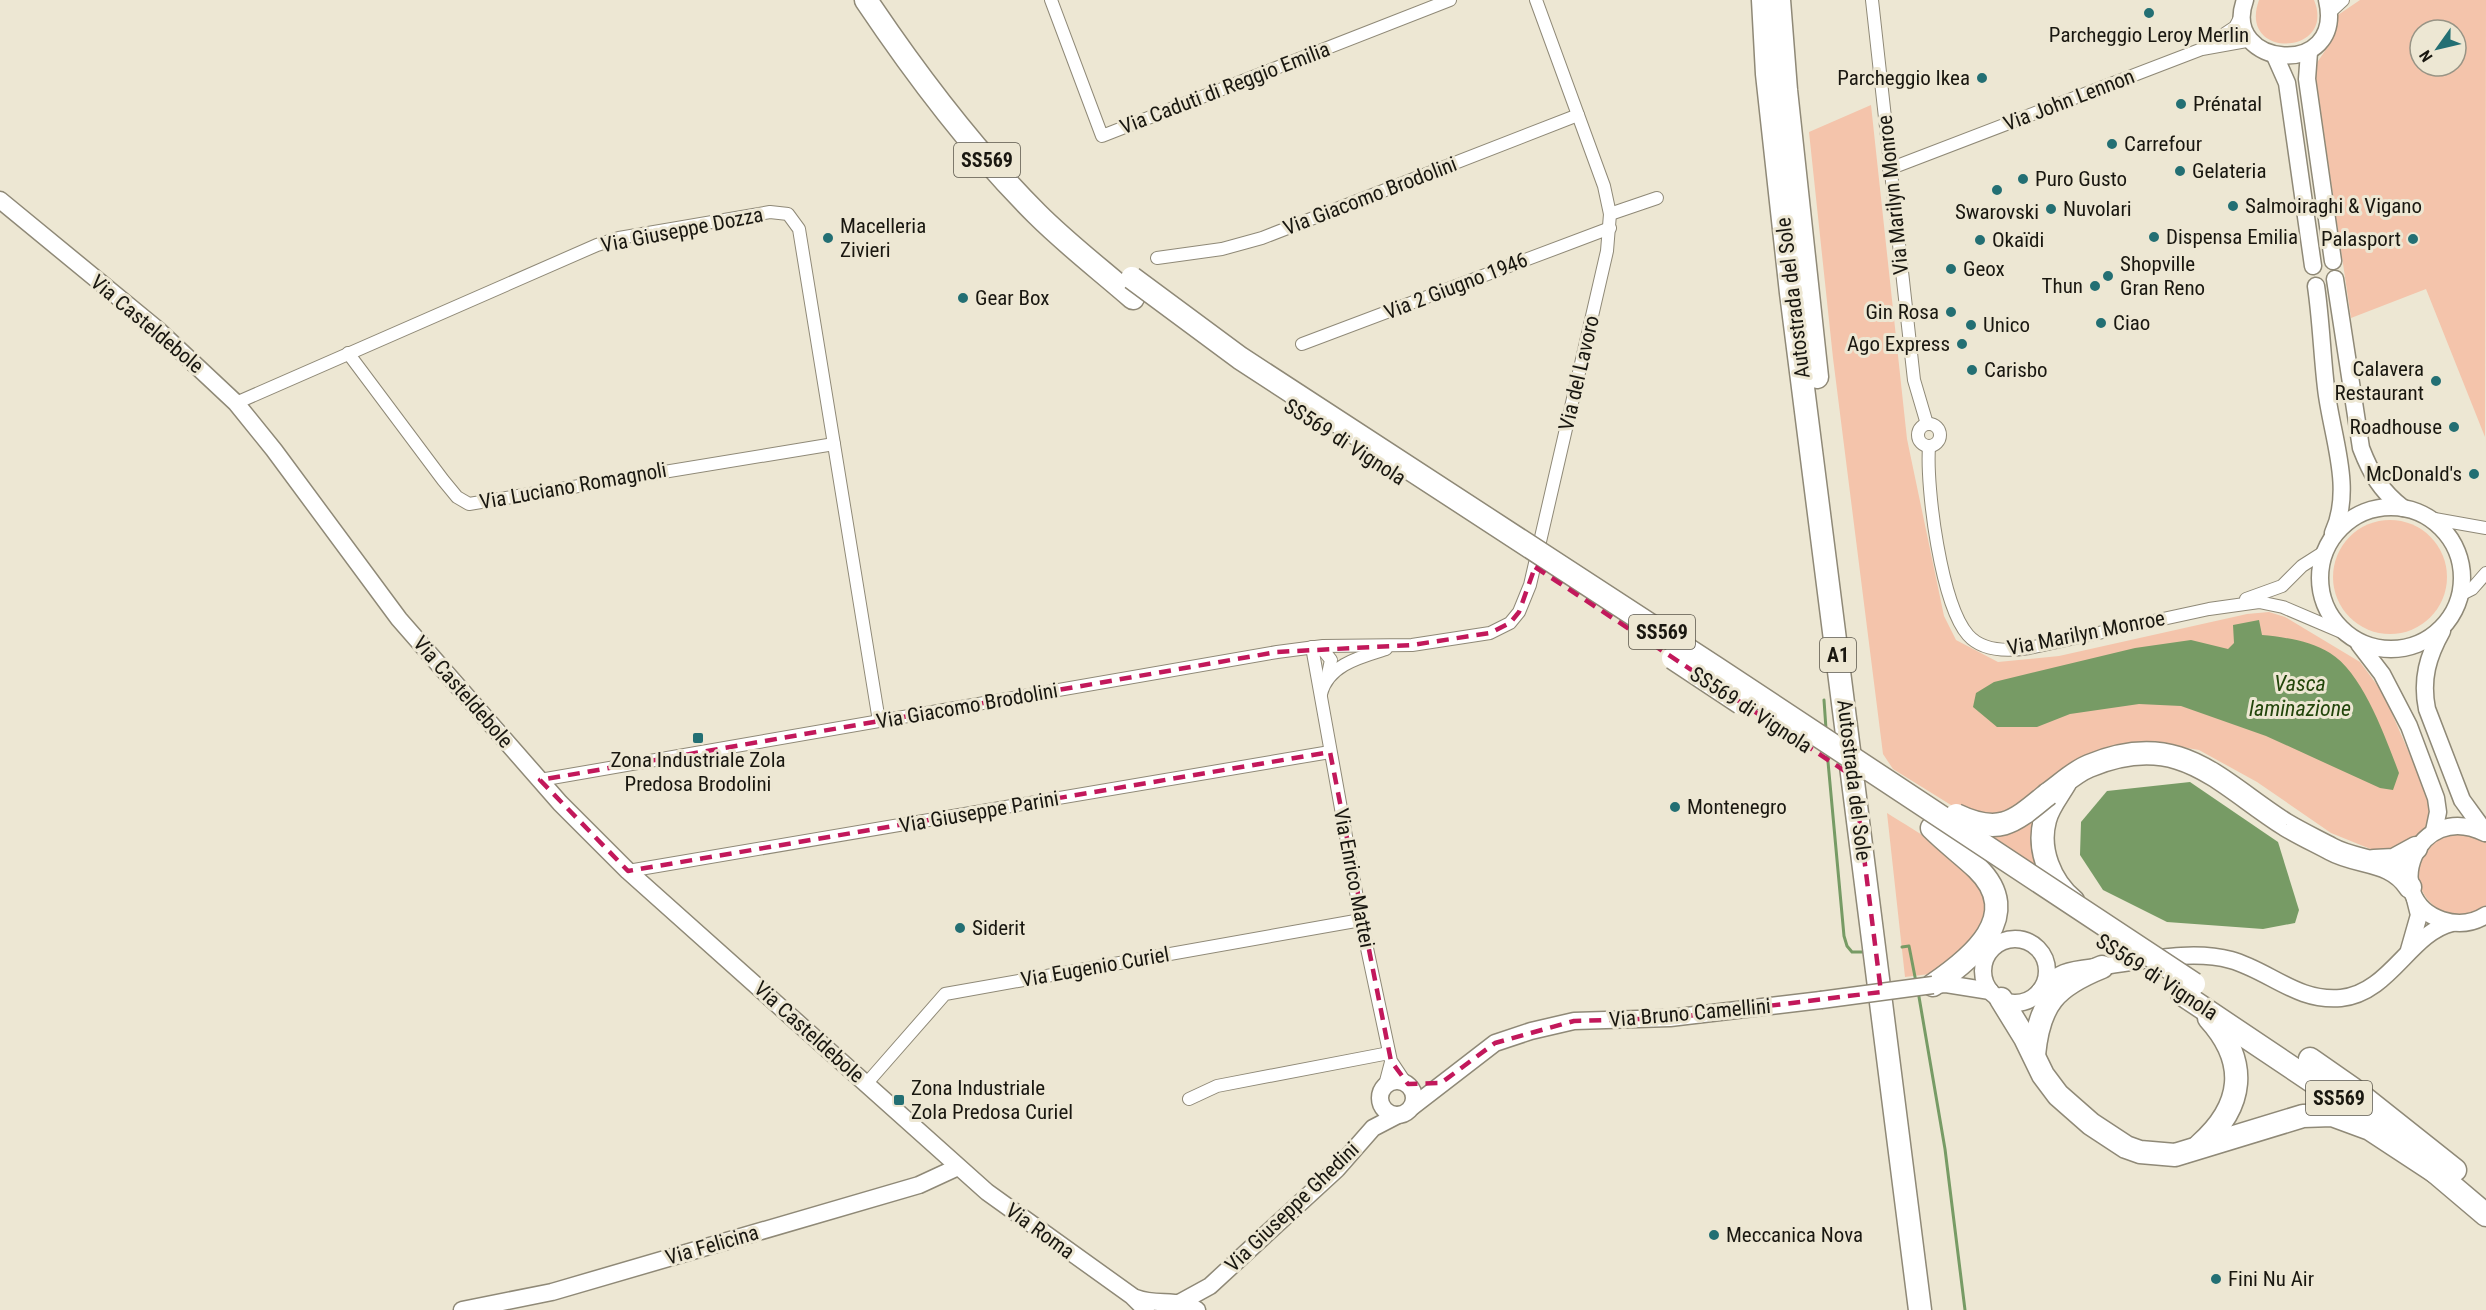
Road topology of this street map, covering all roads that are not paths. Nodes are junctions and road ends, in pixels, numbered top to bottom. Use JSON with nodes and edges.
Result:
{"nodes":[{"id":1,"x":866,"y":0,"type":"edge"},
{"id":2,"x":883,"y":0,"type":"edge"},
{"id":3,"x":1051,"y":0,"type":"edge"},
{"id":4,"x":1450,"y":0,"type":"edge"},
{"id":5,"x":1536,"y":0,"type":"edge"},
{"id":6,"x":1762,"y":0,"type":"edge"},
{"id":7,"x":1779,"y":0,"type":"edge"},
{"id":8,"x":1872,"y":0,"type":"edge"},
{"id":9,"x":2343,"y":0,"type":"edge"},
{"id":10,"x":2328,"y":6,"type":"edge"},
{"id":11,"x":2243,"y":8,"type":"edge"},
{"id":12,"x":2252,"y":40,"type":"junction"},
{"id":13,"x":2202,"y":49,"type":"junction"},
{"id":14,"x":2310,"y":52,"type":"junction"},
{"id":15,"x":2275,"y":56,"type":"junction"},
{"id":16,"x":1578,"y":115,"type":"junction"},
{"id":17,"x":1889,"y":169,"type":"junction"},
{"id":18,"x":1657,"y":198,"type":"dead end"},
{"id":19,"x":0,"y":200,"type":"edge"},
{"id":20,"x":1610,"y":214,"type":"junction"},
{"id":21,"x":1610,"y":228,"type":"junction"},
{"id":22,"x":1157,"y":258,"type":"dead end"},
{"id":23,"x":2333,"y":261,"type":"dead end"},
{"id":24,"x":2313,"y":266,"type":"dead end"},
{"id":25,"x":2335,"y":279,"type":"dead end"},
{"id":26,"x":2316,"y":286,"type":"dead end"},
{"id":27,"x":1133,"y":288,"type":"junction"},
{"id":28,"x":1302,"y":344,"type":"dead end"},
{"id":29,"x":348,"y":353,"type":"junction"},
{"id":30,"x":236,"y":403,"type":"junction"},
{"id":31,"x":834,"y":444,"type":"junction"},
{"id":32,"x":2403,"y":508,"type":"junction"},
{"id":33,"x":2429,"y":518,"type":"junction"},
{"id":34,"x":2486,"y":528,"type":"edge"},
{"id":35,"x":2326,"y":547,"type":"junction"},
{"id":36,"x":2486,"y":573,"type":"edge"},
{"id":37,"x":2460,"y":595,"type":"junction"},
{"id":38,"x":2222,"y":607,"type":"junction"},
{"id":39,"x":2446,"y":624,"type":"junction"},
{"id":40,"x":2350,"y":637,"type":"junction"},
{"id":41,"x":1395,"y":645,"type":"junction"},
{"id":42,"x":1312,"y":647,"type":"junction"},
{"id":43,"x":1326,"y":680,"type":"junction"},
{"id":44,"x":1321,"y":694,"type":"junction"},
{"id":45,"x":879,"y":721,"type":"junction"},
{"id":46,"x":1816,"y":734,"type":"junction"},
{"id":47,"x":1330,"y":752,"type":"junction"},
{"id":48,"x":540,"y":780,"type":"junction"},
{"id":49,"x":2066,"y":782,"type":"junction"},
{"id":50,"x":1932,"y":828,"type":"junction"},
{"id":51,"x":2434,"y":831,"type":"junction"},
{"id":52,"x":2486,"y":833,"type":"edge"},
{"id":53,"x":2416,"y":848,"type":"junction"},
{"id":54,"x":2370,"y":861,"type":"junction"},
{"id":55,"x":627,"y":871,"type":"junction"},
{"id":56,"x":2412,"y":890,"type":"junction"},
{"id":57,"x":2090,"y":915,"type":"junction"},
{"id":58,"x":2486,"y":915,"type":"edge"},
{"id":59,"x":1361,"y":920,"type":"junction"},
{"id":60,"x":2486,"y":920,"type":"edge"},
{"id":61,"x":2459,"y":923,"type":"junction"},
{"id":62,"x":2041,"y":953,"type":"junction"},
{"id":63,"x":2405,"y":959,"type":"junction"},
{"id":64,"x":1984,"y":967,"type":"junction"},
{"id":65,"x":2102,"y":967,"type":"junction"},
{"id":66,"x":2077,"y":969,"type":"junction"},
{"id":67,"x":1939,"y":984,"type":"junction"},
{"id":68,"x":2039,"y":992,"type":"junction"},
{"id":69,"x":2190,"y":993,"type":"junction"},
{"id":70,"x":1996,"y":995,"type":"junction"},
{"id":71,"x":2034,"y":1055,"type":"junction"},
{"id":72,"x":1390,"y":1057,"type":"junction"},
{"id":73,"x":1449,"y":1080,"type":"junction"},
{"id":74,"x":867,"y":1083,"type":"junction"},
{"id":75,"x":1406,"y":1083,"type":"junction"},
{"id":76,"x":1385,"y":1085,"type":"junction"},
{"id":77,"x":1189,"y":1099,"type":"dead end"},
{"id":78,"x":1380,"y":1102,"type":"junction"},
{"id":79,"x":1405,"y":1111,"type":"junction"},
{"id":80,"x":1373,"y":1128,"type":"junction"},
{"id":81,"x":2196,"y":1149,"type":"junction"},
{"id":82,"x":955,"y":1164,"type":"junction"},
{"id":83,"x":2437,"y":1173,"type":"junction"},
{"id":84,"x":2486,"y":1196,"type":"edge"},
{"id":85,"x":2486,"y":1215,"type":"edge"},
{"id":86,"x":1210,"y":1286,"type":"junction"},
{"id":87,"x":1132,"y":1296,"type":"junction"},
{"id":88,"x":1172,"y":1306,"type":"edge"},
{"id":89,"x":462,"y":1310,"type":"edge"},
{"id":90,"x":1146,"y":1310,"type":"edge"},
{"id":91,"x":1197,"y":1310,"type":"edge"},
{"id":92,"x":1204,"y":1310,"type":"edge"},
{"id":93,"x":1920,"y":1310,"type":"edge"},
{"id":94,"x":1935,"y":1310,"type":"edge"}],
"edges":[{"from":1,"to":27,"type":"highway","name":"SS569 di Vignola","number":"SS569"},
{"from":2,"to":27,"type":"highway","name":"SS569 di Vignola","number":"SS569"},
{"from":3,"to":4,"type":"street","name":"Via Caduti di Reggio Emilia"},
{"from":5,"to":16,"type":"street","name":"Via del Lavoro"},
{"from":6,"to":93,"type":"highway","name":"Autostrada del Sole","number":"A1"},
{"from":7,"to":94,"type":"highway","name":"Autostrada del Sole","number":"A1"},
{"from":8,"to":17,"type":"street","name":"Via Marilyn Monroe"},
{"from":9,"to":10,"type":"street"},
{"from":10,"to":14,"type":"street"},
{"from":11,"to":12,"type":"street"},
{"from":11,"to":13,"type":"street"},
{"from":12,"to":13,"type":"street","name":"Via John Lennon"},
{"from":12,"to":15,"type":"street"},
{"from":13,"to":17,"type":"street","name":"Via John Lennon"},
{"from":14,"to":15,"type":"street"},
{"from":14,"to":23,"type":"street"},
{"from":15,"to":24,"type":"street"},
{"from":16,"to":20,"type":"street","name":"Via del Lavoro"},
{"from":16,"to":22,"type":"street","name":"Via Giacomo Brodolini"},
{"from":17,"to":38,"type":"street","name":"Via Marilyn Monroe"},
{"from":18,"to":20,"type":"street"},
{"from":19,"to":30,"type":"street","name":"Via Casteldebole"},
{"from":20,"to":21,"type":"street","name":"Via del Lavoro"},
{"from":21,"to":28,"type":"street","name":"Via 2 Giugno 1946"},
{"from":21,"to":41,"type":"street","name":"Via del Lavoro"},
{"from":25,"to":32,"type":"street"},
{"from":26,"to":35,"type":"street"},
{"from":27,"to":46,"type":"highway","name":"SS569 di Vignola","number":"SS569","bridge":true},
{"from":27,"to":50,"type":"highway","name":"SS569 di Vignola","number":"SS569","bridge":true},
{"from":29,"to":30,"type":"street","name":"Via Giuseppe Dozza"},
{"from":29,"to":31,"type":"street","name":"Via Luciano Romagnoli"},
{"from":29,"to":31,"type":"street","name":"Via Giuseppe Dozza"},
{"from":30,"to":48,"type":"street","name":"Via Casteldebole"},
{"from":31,"to":45,"type":"street","name":"Via Giuseppe Dozza"},
{"from":32,"to":33,"type":"street"},
{"from":32,"to":35,"type":"street"},
{"from":33,"to":34,"type":"street"},
{"from":33,"to":37,"type":"street"},
{"from":35,"to":38,"type":"street","name":"Via Marilyn Monroe"},
{"from":35,"to":40,"type":"street"},
{"from":36,"to":37,"type":"street"},
{"from":37,"to":39,"type":"street"},
{"from":38,"to":40,"type":"street","name":"Via Marilyn Monroe"},
{"from":39,"to":40,"type":"street"},
{"from":39,"to":52,"type":"street"},
{"from":40,"to":51,"type":"street"},
{"from":41,"to":42,"type":"street","name":"Via Giacomo Brodolini"},
{"from":41,"to":43,"type":"street"},
{"from":42,"to":43,"type":"street","name":"Via Enrico Mattei"},
{"from":42,"to":44,"type":"street","name":"Via Enrico Mattei"},
{"from":42,"to":45,"type":"street","name":"Via Giacomo Brodolini"},
{"from":43,"to":44,"type":"street","name":"Via Enrico Mattei"},
{"from":44,"to":47,"type":"street","name":"Via Enrico Mattei"},
{"from":45,"to":48,"type":"street","name":"Via Giacomo Brodolini"},
{"from":46,"to":49,"type":"highway","bridge":true},
{"from":46,"to":57,"type":"highway","name":"SS569 di Vignola","number":"SS569","bridge":true},
{"from":47,"to":55,"type":"street","name":"Via Giuseppe Parini"},
{"from":47,"to":59,"type":"street","name":"Via Enrico Mattei"},
{"from":48,"to":55,"type":"street","name":"Via Casteldebole"},
{"from":49,"to":54,"type":"highway"},
{"from":49,"to":57,"type":"highway","bridge":true},
{"from":50,"to":67,"type":"highway"},
{"from":50,"to":69,"type":"highway","name":"SS569 di Vignola","number":"SS569"},
{"from":51,"to":52,"type":"street"},
{"from":51,"to":53,"type":"street"},
{"from":53,"to":54,"type":"highway"},
{"from":53,"to":56,"type":"street"},
{"from":54,"to":56,"type":"highway"},
{"from":55,"to":74,"type":"street","name":"Via Casteldebole"},
{"from":56,"to":61,"type":"street"},
{"from":56,"to":63,"type":"street"},
{"from":57,"to":69,"type":"highway","name":"SS569 di Vignola","number":"SS569","bridge":true},
{"from":58,"to":61,"type":"street"},
{"from":59,"to":72,"type":"street","name":"Via Enrico Mattei"},
{"from":59,"to":74,"type":"street","name":"Via Eugenio Curiel"},
{"from":60,"to":61,"type":"street"},
{"from":61,"to":63,"type":"street"},
{"from":62,"to":64,"type":"street"},
{"from":62,"to":66,"type":"street"},
{"from":62,"to":68,"type":"street"},
{"from":63,"to":65,"type":"street"},
{"from":64,"to":67,"type":"street"},
{"from":64,"to":70,"type":"street"},
{"from":65,"to":66,"type":"street"},
{"from":65,"to":71,"type":"highway"},
{"from":66,"to":68,"type":"street"},
{"from":67,"to":70,"type":"street"},
{"from":67,"to":73,"type":"street","name":"Via Bruno Camellini","bridge":true},
{"from":68,"to":70,"type":"street"},
{"from":69,"to":81,"type":"highway"},
{"from":69,"to":83,"type":"highway","name":"SS569 di Vignola","number":"SS569"},
{"from":69,"to":84,"type":"highway","name":"SS569 di Vignola","number":"SS569"},
{"from":70,"to":71,"type":"highway"},
{"from":71,"to":81,"type":"highway"},
{"from":72,"to":75,"type":"street","name":"Via Enrico Mattei"},
{"from":72,"to":76,"type":"street","name":"Via Enrico Mattei"},
{"from":72,"to":77,"type":"street"},
{"from":73,"to":75,"type":"street","name":"Via Bruno Camellini"},
{"from":73,"to":79,"type":"street","name":"Via Bruno Camellini"},
{"from":74,"to":82,"type":"street","name":"Via Casteldebole"},
{"from":75,"to":76,"type":"street","name":"Via Bruno Camellini"},
{"from":75,"to":79,"type":"street"},
{"from":76,"to":78,"type":"street"},
{"from":78,"to":79,"type":"street"},
{"from":78,"to":80,"type":"street","name":"Via Giuseppe Ghedini"},
{"from":79,"to":80,"type":"street","name":"Via Giuseppe Ghedini"},
{"from":80,"to":86,"type":"street","name":"Via Giuseppe Ghedini"},
{"from":81,"to":83,"type":"highway"},
{"from":82,"to":87,"type":"street","name":"Via Roma"},
{"from":82,"to":89,"type":"street","name":"Via Felicina"},
{"from":83,"to":85,"type":"highway","name":"SS569 di Vignola","number":"SS569"},
{"from":86,"to":88,"type":"street","name":"Via Giuseppe Ghedini"},
{"from":86,"to":92,"type":"street","name":"Via Giuseppe Ghedini"},
{"from":87,"to":88,"type":"street","name":"Via Roma"},
{"from":87,"to":90,"type":"street","name":"Via Roma"},
{"from":88,"to":91,"type":"street","name":"Via Roma"}]}
